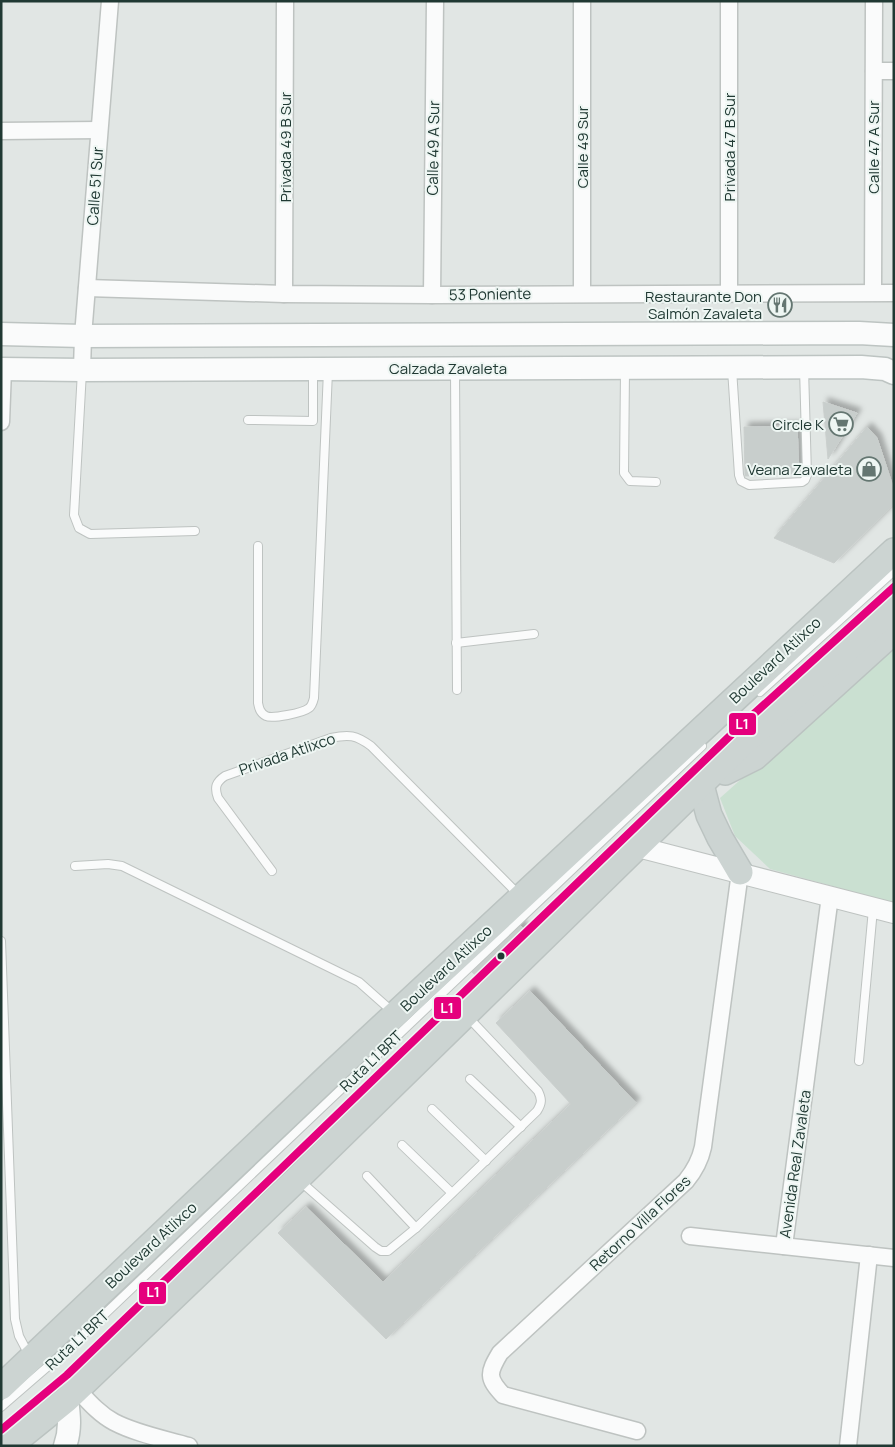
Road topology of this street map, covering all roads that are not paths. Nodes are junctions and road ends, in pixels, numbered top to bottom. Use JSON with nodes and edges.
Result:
{"nodes":[{"id":1,"x":110,"y":1,"type":"edge"},
{"id":2,"x":285,"y":1,"type":"edge"},
{"id":3,"x":435,"y":1,"type":"edge"},
{"id":4,"x":582,"y":1,"type":"edge"},
{"id":5,"x":729,"y":1,"type":"edge"},
{"id":6,"x":874,"y":1,"type":"edge"},
{"id":7,"x":874,"y":71,"type":"junction"},
{"id":8,"x":894,"y":71,"type":"edge"},
{"id":9,"x":99,"y":130,"type":"junction"},
{"id":10,"x":1,"y":131,"type":"edge"},
{"id":11,"x":87,"y":288,"type":"junction"},
{"id":12,"x":873,"y":292,"type":"junction"},
{"id":13,"x":582,"y":293,"type":"junction"},
{"id":14,"x":729,"y":293,"type":"junction"},
{"id":15,"x":894,"y":293,"type":"edge"},
{"id":16,"x":284,"y":294,"type":"junction"},
{"id":17,"x":432,"y":295,"type":"junction"},
{"id":18,"x":1,"y":334,"type":"edge"},
{"id":19,"x":894,"y":335,"type":"edge"},
{"id":20,"x":83,"y":336,"type":"junction"},
{"id":21,"x":732,"y":367,"type":"junction"},
{"id":22,"x":804,"y":367,"type":"junction"},
{"id":23,"x":455,"y":368,"type":"junction"},
{"id":24,"x":625,"y":368,"type":"junction"},
{"id":25,"x":2,"y":369,"type":"edge"},
{"id":26,"x":320,"y":369,"type":"junction"},
{"id":27,"x":82,"y":370,"type":"junction"},
{"id":28,"x":894,"y":373,"type":"edge"},
{"id":29,"x":248,"y":420,"type":"dead end"},
{"id":30,"x":313,"y":421,"type":"junction"},
{"id":31,"x":1,"y":422,"type":"edge"},
{"id":32,"x":326,"y":422,"type":"junction"},
{"id":33,"x":656,"y":482,"type":"dead end"},
{"id":34,"x":894,"y":530,"type":"edge"},
{"id":35,"x":195,"y":531,"type":"dead end"},
{"id":36,"x":258,"y":546,"type":"dead end"},
{"id":37,"x":894,"y":551,"type":"edge"},
{"id":38,"x":894,"y":571,"type":"edge"},
{"id":39,"x":894,"y":587,"type":"edge"},
{"id":40,"x":894,"y":607,"type":"edge"},
{"id":41,"x":894,"y":631,"type":"edge"},
{"id":42,"x":534,"y":634,"type":"dead end"},
{"id":43,"x":456,"y":644,"type":"junction"},
{"id":44,"x":457,"y":690,"type":"dead end"},
{"id":45,"x":757,"y":696,"type":"dead end"},
{"id":46,"x":740,"y":736,"type":"junction"},
{"id":47,"x":706,"y":742,"type":"dead end"},
{"id":48,"x":665,"y":762,"type":"junction"},
{"id":49,"x":701,"y":785,"type":"junction"},
{"id":50,"x":638,"y":847,"type":"junction"},
{"id":51,"x":74,"y":866,"type":"dead end"},
{"id":52,"x":272,"y":871,"type":"dead end"},
{"id":53,"x":740,"y":872,"type":"junction"},
{"id":54,"x":830,"y":896,"type":"junction"},
{"id":55,"x":521,"y":898,"type":"junction"},
{"id":56,"x":873,"y":907,"type":"junction"},
{"id":57,"x":894,"y":913,"type":"edge"},
{"id":58,"x":1,"y":941,"type":"edge"},
{"id":59,"x":396,"y":1015,"type":"junction"},
{"id":60,"x":466,"y":1015,"type":"junction"},
{"id":61,"x":859,"y":1061,"type":"dead end"},
{"id":62,"x":470,"y":1079,"type":"dead end"},
{"id":63,"x":432,"y":1109,"type":"dead end"},
{"id":64,"x":521,"y":1127,"type":"junction"},
{"id":65,"x":402,"y":1145,"type":"dead end"},
{"id":66,"x":486,"y":1161,"type":"junction"},
{"id":67,"x":367,"y":1176,"type":"dead end"},
{"id":68,"x":297,"y":1179,"type":"junction"},
{"id":69,"x":452,"y":1193,"type":"junction"},
{"id":70,"x":416,"y":1228,"type":"junction"},
{"id":71,"x":690,"y":1236,"type":"dead end"},
{"id":72,"x":784,"y":1246,"type":"junction"},
{"id":73,"x":869,"y":1255,"type":"junction"},
{"id":74,"x":894,"y":1258,"type":"edge"},
{"id":75,"x":31,"y":1359,"type":"junction"},
{"id":76,"x":1,"y":1387,"type":"edge"},
{"id":77,"x":71,"y":1393,"type":"junction"},
{"id":78,"x":1,"y":1407,"type":"edge"},
{"id":79,"x":1,"y":1430,"type":"edge"},
{"id":80,"x":637,"y":1431,"type":"dead end"},
{"id":81,"x":1,"y":1442,"type":"edge"},
{"id":82,"x":4,"y":1446,"type":"edge"},
{"id":83,"x":8,"y":1446,"type":"edge"},
{"id":84,"x":65,"y":1446,"type":"edge"},
{"id":85,"x":189,"y":1446,"type":"edge"},
{"id":86,"x":848,"y":1446,"type":"edge"}],
"edges":[{"from":1,"to":9,"type":"street","name":"Calle 51 Sur"},
{"from":2,"to":16,"type":"street","name":"Privada 49 B Sur"},
{"from":3,"to":17,"type":"street","name":"Calle 49 A Sur"},
{"from":4,"to":13,"type":"street","name":"Calle 49 Sur"},
{"from":5,"to":14,"type":"street","name":"Privada 47 B Sur"},
{"from":6,"to":7,"type":"street","name":"Calle 47 A Sur"},
{"from":7,"to":8,"type":"street"},
{"from":7,"to":12,"type":"street","name":"Calle 47 A Sur"},
{"from":9,"to":10,"type":"street"},
{"from":9,"to":11,"type":"street","name":"Calle 51 Sur"},
{"from":11,"to":16,"type":"street","name":"53 Poniente"},
{"from":11,"to":20,"type":"street","name":"Calle 51 Sur"},
{"from":12,"to":14,"type":"street","name":"53 Poniente"},
{"from":12,"to":15,"type":"street","name":"53 Poniente"},
{"from":13,"to":14,"type":"street","name":"53 Poniente"},
{"from":13,"to":17,"type":"street","name":"53 Poniente"},
{"from":16,"to":17,"type":"street","name":"53 Poniente"},
{"from":18,"to":20,"type":"main road"},
{"from":19,"to":20,"type":"main road"},
{"from":20,"to":27,"type":"street","name":"Calle 51 Sur"},
{"from":21,"to":22,"type":"main road","name":"Calzada Zavaleta"},
{"from":21,"to":22,"type":"lane"},
{"from":21,"to":24,"type":"main road","name":"Calzada Zavaleta"},
{"from":22,"to":28,"type":"main road","name":"Calzada Zavaleta"},
{"from":23,"to":24,"type":"main road","name":"Calzada Zavaleta"},
{"from":23,"to":26,"type":"main road","name":"Calzada Zavaleta"},
{"from":23,"to":43,"type":"lane"},
{"from":24,"to":33,"type":"lane"},
{"from":25,"to":27,"type":"main road","name":"Calzada Zavaleta"},
{"from":25,"to":31,"type":"street"},
{"from":26,"to":27,"type":"main road","name":"Calzada Zavaleta"},
{"from":26,"to":30,"type":"lane"},
{"from":26,"to":32,"type":"lane"},
{"from":27,"to":35,"type":"lane"},
{"from":29,"to":30,"type":"lane"},
{"from":30,"to":32,"type":"lane"},
{"from":32,"to":36,"type":"lane"},
{"from":34,"to":48,"type":"main road"},
{"from":37,"to":48,"type":"main road","name":"Boulevard Atlixco"},
{"from":38,"to":45,"type":"lane"},
{"from":39,"to":46,"type":"lane","name":"Ruta L1 BRT"},
{"from":40,"to":46,"type":"main road"},
{"from":41,"to":49,"type":"main road"},
{"from":42,"to":43,"type":"lane"},
{"from":43,"to":44,"type":"lane"},
{"from":46,"to":49,"type":"main road"},
{"from":46,"to":79,"type":"lane","name":"Ruta L1 BRT"},
{"from":47,"to":78,"type":"lane","name":"Ruta L1 BRT"},
{"from":48,"to":55,"type":"main road","name":"Boulevard Atlixco"},
{"from":49,"to":50,"type":"main road"},
{"from":49,"to":53,"type":"main road"},
{"from":50,"to":53,"type":"street"},
{"from":50,"to":60,"type":"main road"},
{"from":51,"to":59,"type":"lane"},
{"from":52,"to":55,"type":"lane","name":"Privada Atlixco"},
{"from":53,"to":54,"type":"street"},
{"from":53,"to":80,"type":"street","name":"Retorno Villa Flores"},
{"from":54,"to":56,"type":"street"},
{"from":54,"to":72,"type":"street","name":"Avenida Real Zavaleta"},
{"from":55,"to":59,"type":"main road","name":"Boulevard Atlixco"},
{"from":56,"to":57,"type":"street"},
{"from":56,"to":61,"type":"lane"},
{"from":58,"to":75,"type":"lane"},
{"from":59,"to":75,"type":"main road","name":"Boulevard Atlixco"},
{"from":60,"to":64,"type":"lane"},
{"from":60,"to":68,"type":"main road"},
{"from":62,"to":64,"type":"lane"},
{"from":63,"to":66,"type":"lane"},
{"from":64,"to":66,"type":"lane"},
{"from":65,"to":69,"type":"lane"},
{"from":66,"to":69,"type":"lane"},
{"from":67,"to":70,"type":"lane"},
{"from":68,"to":70,"type":"lane"},
{"from":68,"to":77,"type":"main road"},
{"from":69,"to":70,"type":"lane"},
{"from":71,"to":72,"type":"street"},
{"from":72,"to":73,"type":"street","name":"Avenida Real Zavaleta"},
{"from":73,"to":74,"type":"street","name":"Avenida Real Zavaleta"},
{"from":73,"to":86,"type":"street"},
{"from":75,"to":76,"type":"main road","name":"Boulevard Atlixco"},
{"from":77,"to":83,"type":"main road"},
{"from":77,"to":84,"type":"main road"},
{"from":77,"to":85,"type":"street"},
{"from":81,"to":82,"type":"street"}]}
